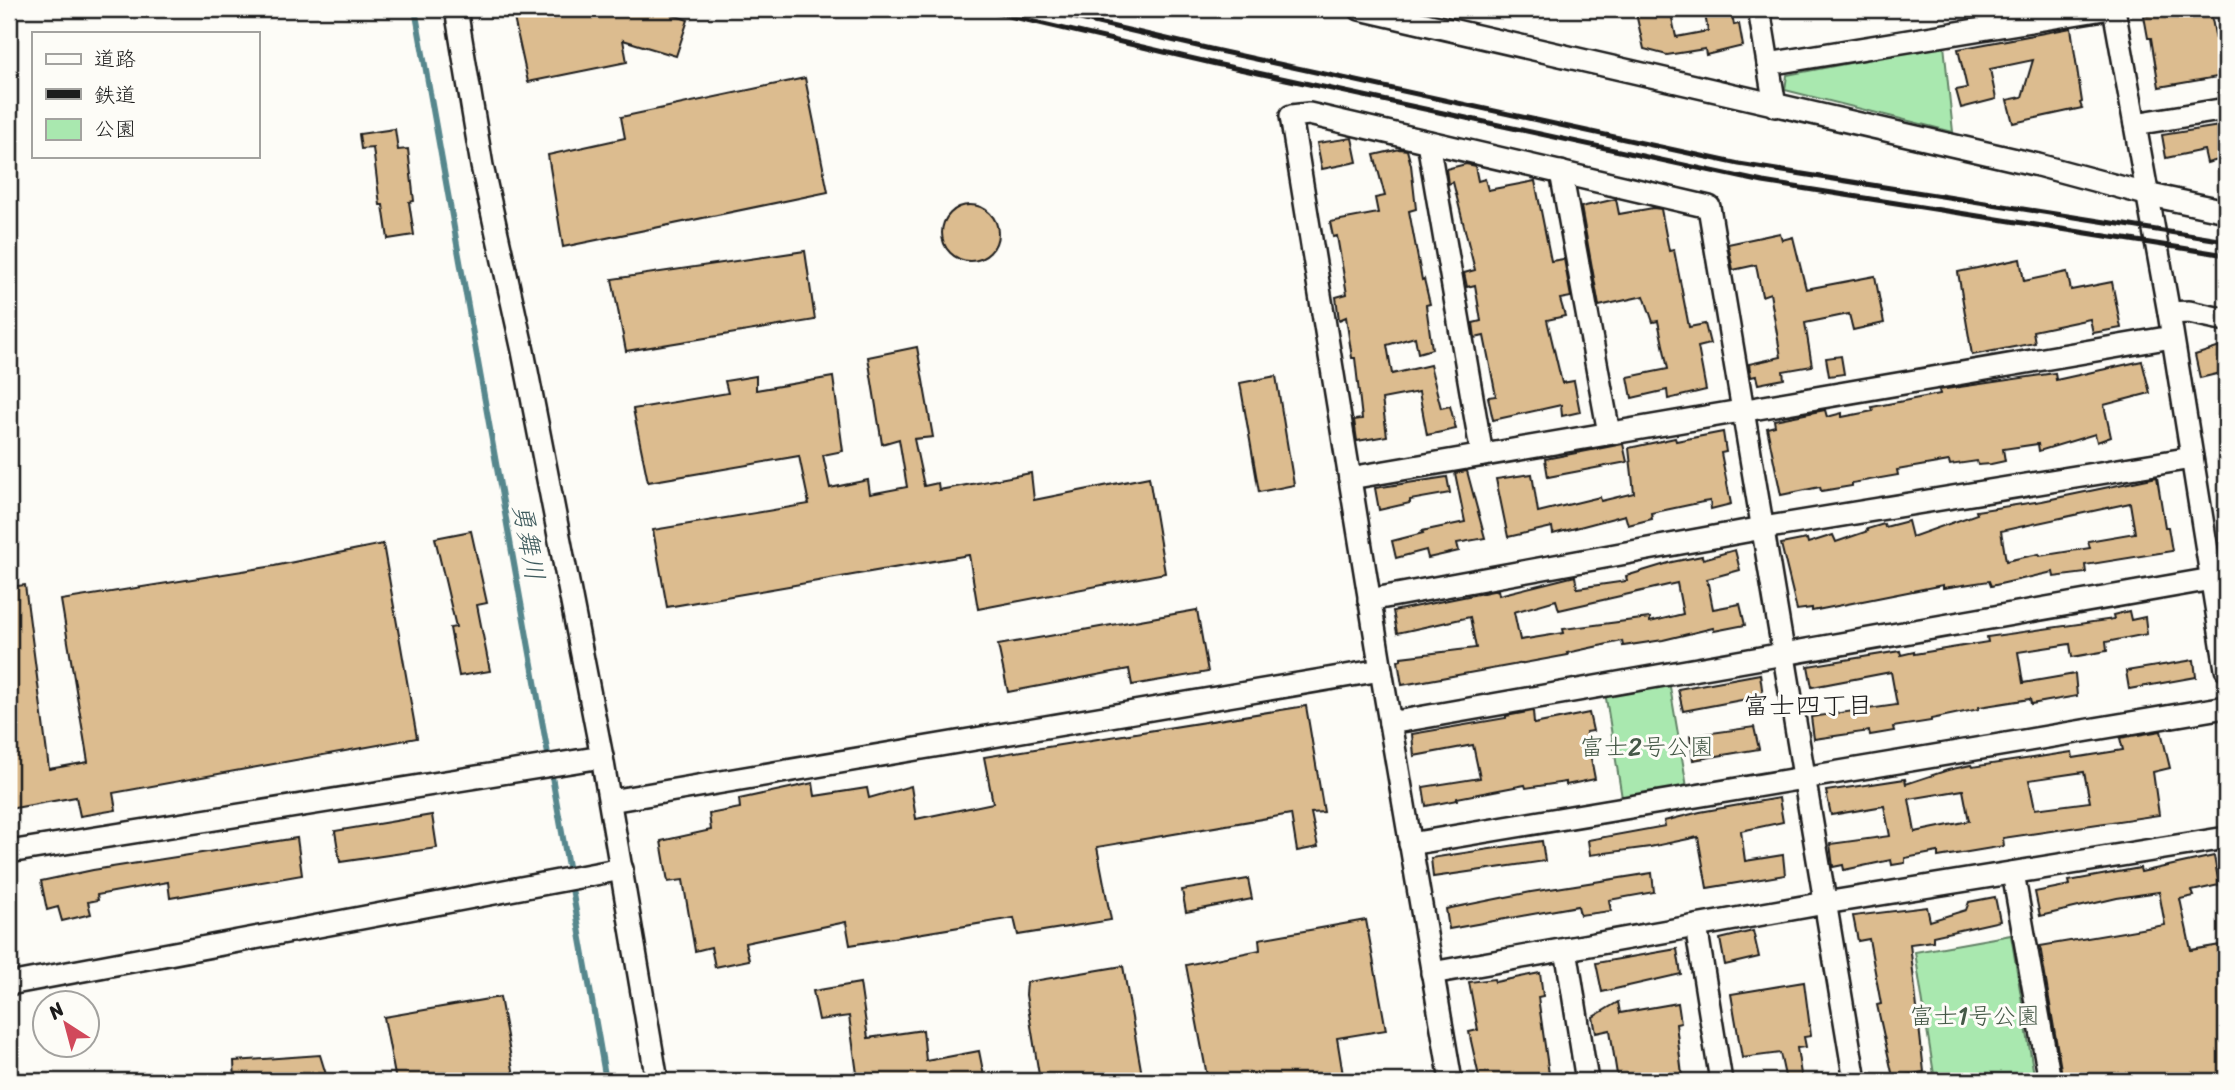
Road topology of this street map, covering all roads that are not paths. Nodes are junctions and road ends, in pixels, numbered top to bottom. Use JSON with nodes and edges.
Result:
{"nodes":[{"id":1,"x":456,"y":9,"type":"edge"},
{"id":2,"x":1360,"y":9,"type":"edge"},
{"id":3,"x":1759,"y":9,"type":"edge"},
{"id":4,"x":2104,"y":9,"type":"edge"},
{"id":5,"x":2114,"y":9,"type":"edge"},
{"id":6,"x":1768,"y":64,"type":"junction"},
{"id":7,"x":1775,"y":106,"type":"junction"},
{"id":8,"x":2226,"y":109,"type":"edge"},
{"id":9,"x":2135,"y":124,"type":"junction"},
{"id":10,"x":1429,"y":142,"type":"junction"},
{"id":11,"x":1562,"y":172,"type":"junction"},
{"id":12,"x":2146,"y":194,"type":"junction"},
{"id":13,"x":2226,"y":211,"type":"edge"},
{"id":14,"x":2169,"y":313,"type":"junction"},
{"id":15,"x":2226,"y":320,"type":"edge"},
{"id":16,"x":2172,"y":337,"type":"junction"},
{"id":17,"x":1743,"y":409,"type":"junction"},
{"id":18,"x":1609,"y":433,"type":"junction"},
{"id":19,"x":1482,"y":455,"type":"junction"},
{"id":20,"x":2192,"y":458,"type":"junction"},
{"id":21,"x":1350,"y":478,"type":"junction"},
{"id":22,"x":1763,"y":528,"type":"junction"},
{"id":23,"x":2212,"y":579,"type":"junction"},
{"id":24,"x":1369,"y":600,"type":"junction"},
{"id":25,"x":1784,"y":654,"type":"junction"},
{"id":26,"x":2226,"y":669,"type":"edge"},
{"id":27,"x":1381,"y":670,"type":"junction"},
{"id":28,"x":2226,"y":707,"type":"edge"},
{"id":29,"x":1390,"y":723,"type":"junction"},
{"id":30,"x":603,"y":757,"type":"junction"},
{"id":31,"x":1804,"y":777,"type":"junction"},
{"id":32,"x":610,"y":801,"type":"junction"},
{"id":33,"x":2226,"y":838,"type":"edge"},
{"id":34,"x":1410,"y":844,"type":"junction"},
{"id":35,"x":9,"y":852,"type":"edge"},
{"id":36,"x":622,"y":869,"type":"junction"},
{"id":37,"x":2013,"y":873,"type":"junction"},
{"id":38,"x":1825,"y":904,"type":"junction"},
{"id":39,"x":1696,"y":926,"type":"junction"},
{"id":40,"x":1566,"y":949,"type":"junction"},
{"id":41,"x":1433,"y":973,"type":"junction"},
{"id":42,"x":9,"y":984,"type":"edge"},
{"id":43,"x":657,"y":1081,"type":"edge"},
{"id":44,"x":1451,"y":1081,"type":"edge"},
{"id":45,"x":1587,"y":1081,"type":"edge"},
{"id":46,"x":1721,"y":1081,"type":"edge"},
{"id":47,"x":1855,"y":1081,"type":"edge"},
{"id":48,"x":2050,"y":1081,"type":"edge"}],
"edges":[{"from":1,"to":30,"type":"street"},
{"from":2,"to":7,"type":"street"},
{"from":3,"to":6,"type":"street"},
{"from":4,"to":6,"type":"street"},
{"from":5,"to":9,"type":"street"},
{"from":6,"to":7,"type":"street"},
{"from":7,"to":12,"type":"street"},
{"from":8,"to":9,"type":"street"},
{"from":9,"to":12,"type":"street"},
{"from":10,"to":11,"type":"street"},
{"from":10,"to":19,"type":"street"},
{"from":10,"to":21,"type":"street"},
{"from":11,"to":17,"type":"street"},
{"from":11,"to":18,"type":"street"},
{"from":12,"to":13,"type":"street"},
{"from":12,"to":14,"type":"street"},
{"from":14,"to":15,"type":"street"},
{"from":14,"to":16,"type":"street"},
{"from":16,"to":17,"type":"street"},
{"from":16,"to":20,"type":"street"},
{"from":17,"to":18,"type":"street"},
{"from":17,"to":22,"type":"street"},
{"from":18,"to":19,"type":"street"},
{"from":19,"to":21,"type":"street"},
{"from":20,"to":22,"type":"street"},
{"from":20,"to":23,"type":"street"},
{"from":21,"to":24,"type":"street"},
{"from":22,"to":24,"type":"street"},
{"from":22,"to":25,"type":"street"},
{"from":23,"to":25,"type":"street"},
{"from":23,"to":26,"type":"street"},
{"from":24,"to":27,"type":"street"},
{"from":25,"to":29,"type":"street"},
{"from":25,"to":31,"type":"street"},
{"from":27,"to":29,"type":"street"},
{"from":27,"to":32,"type":"street"},
{"from":28,"to":31,"type":"street"},
{"from":29,"to":34,"type":"street"},
{"from":30,"to":32,"type":"street"},
{"from":30,"to":35,"type":"street"},
{"from":31,"to":34,"type":"street"},
{"from":31,"to":38,"type":"street"},
{"from":32,"to":36,"type":"street"},
{"from":33,"to":37,"type":"street"},
{"from":34,"to":41,"type":"street"},
{"from":36,"to":42,"type":"street"},
{"from":36,"to":43,"type":"street"},
{"from":37,"to":38,"type":"street"},
{"from":37,"to":48,"type":"street"},
{"from":38,"to":39,"type":"street"},
{"from":38,"to":47,"type":"street"},
{"from":39,"to":40,"type":"street"},
{"from":39,"to":46,"type":"street"},
{"from":40,"to":41,"type":"street"},
{"from":40,"to":45,"type":"street"},
{"from":41,"to":44,"type":"street"}]}
